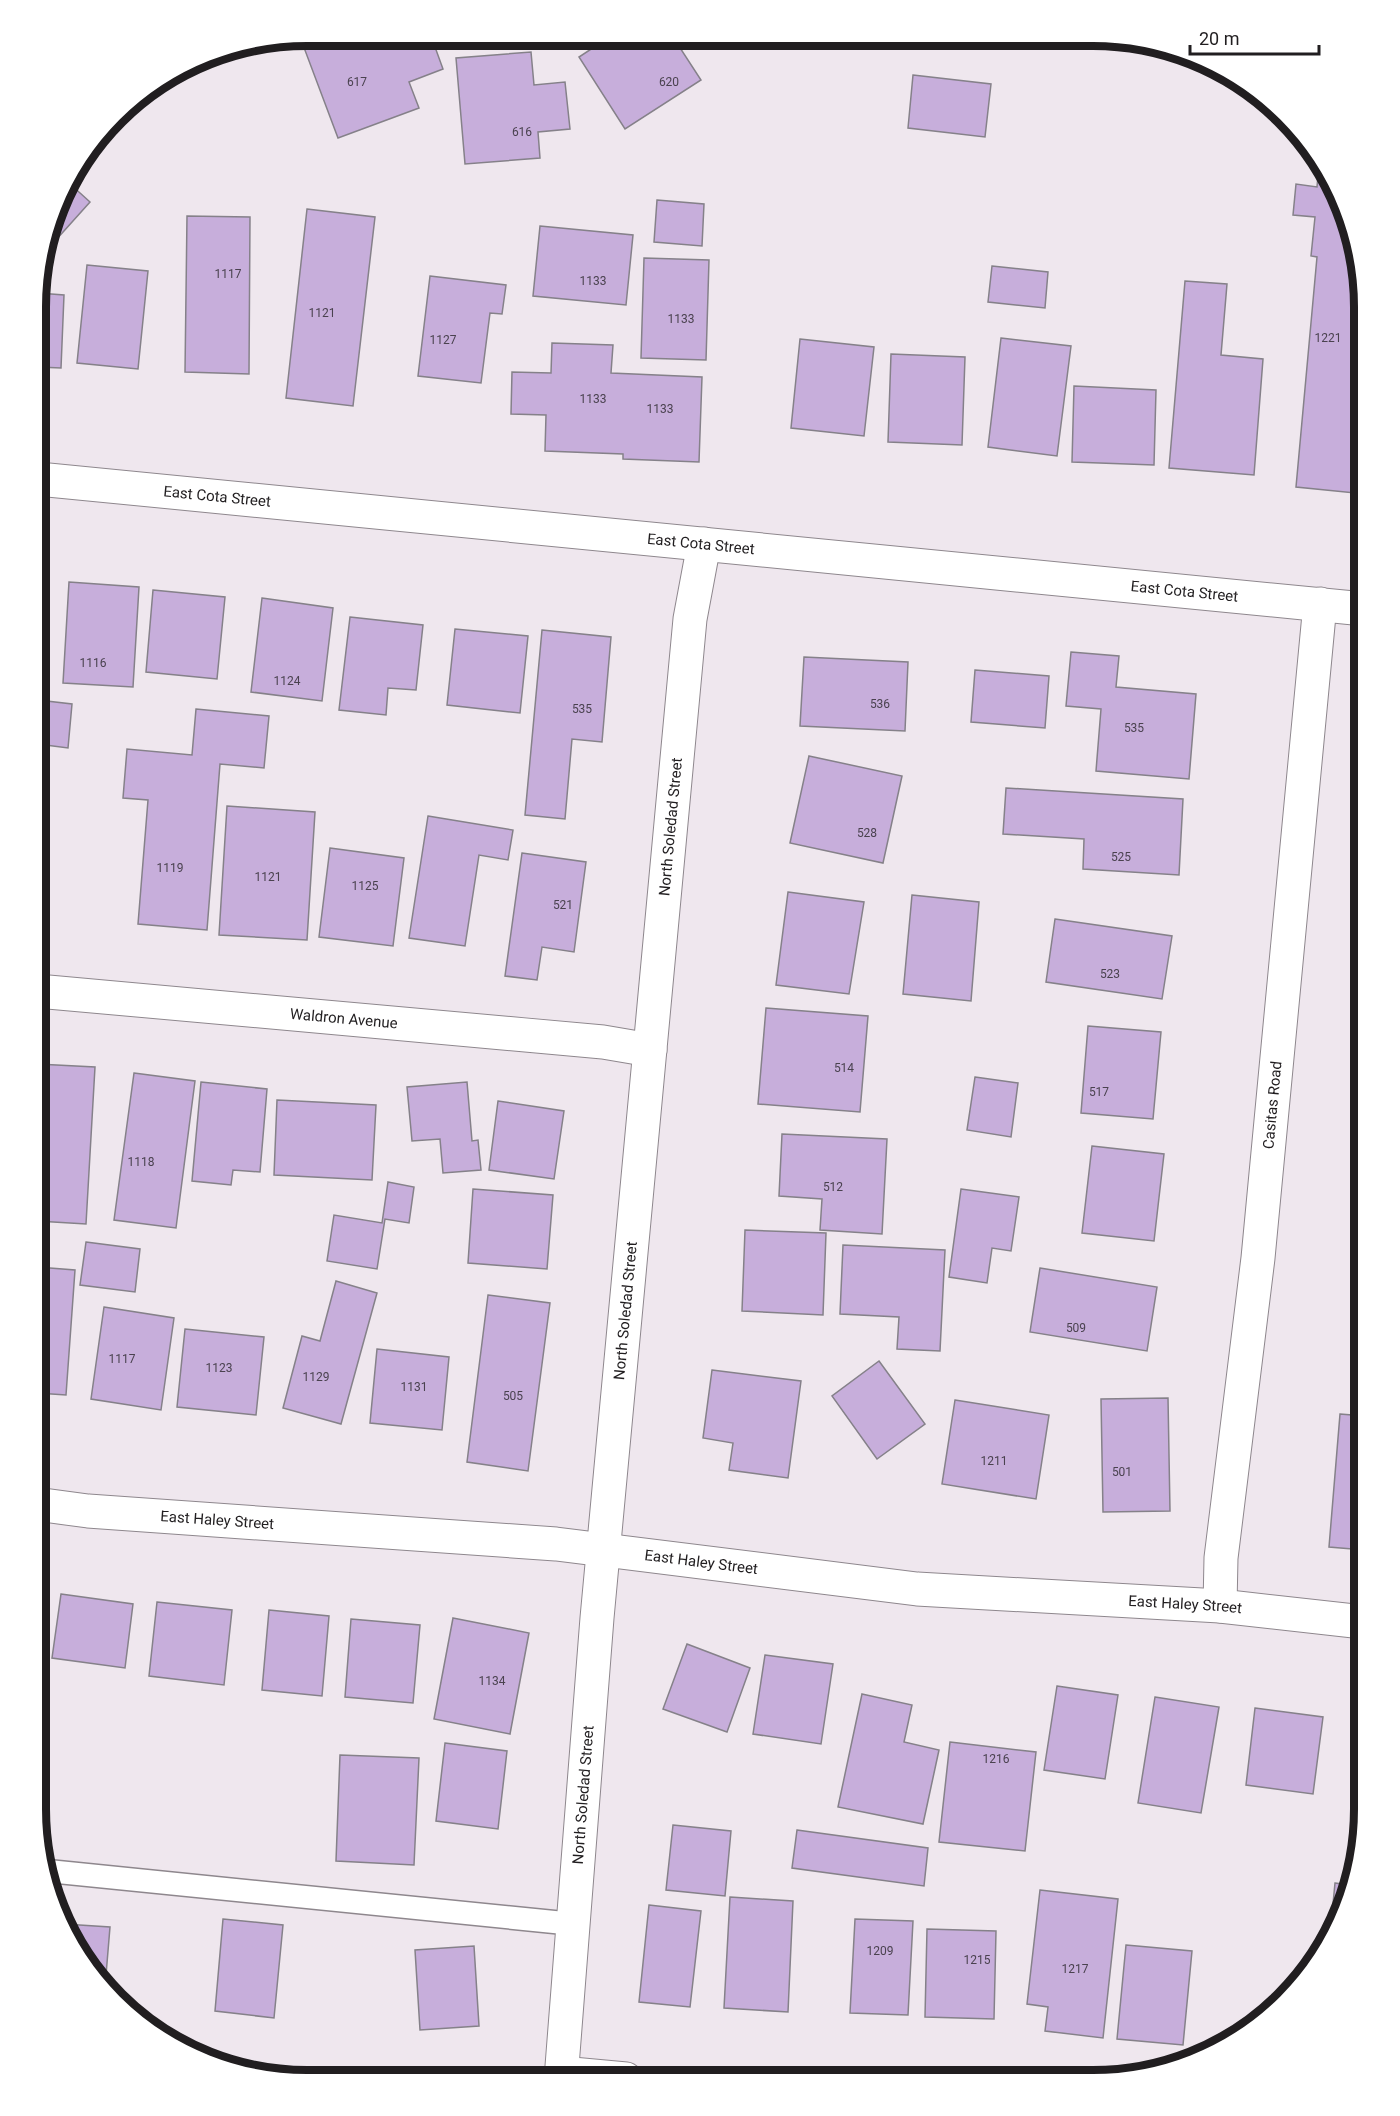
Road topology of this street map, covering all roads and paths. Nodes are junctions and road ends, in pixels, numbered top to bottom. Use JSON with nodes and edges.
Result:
{"nodes":[{"id":1,"x":46,"y":480,"type":"edge"},
{"id":2,"x":704,"y":544,"type":"junction"},
{"id":3,"x":1320,"y":604,"type":"junction"},
{"id":4,"x":1354,"y":608,"type":"edge"},
{"id":5,"x":46,"y":992,"type":"edge"},
{"id":6,"x":650,"y":1050,"type":"junction"},
{"id":7,"x":46,"y":1505,"type":"edge"},
{"id":8,"x":605,"y":1550,"type":"junction"},
{"id":9,"x":1220,"y":1606,"type":"junction"},
{"id":10,"x":1354,"y":1621,"type":"edge"},
{"id":11,"x":54,"y":1872,"type":"edge"},
{"id":12,"x":574,"y":1924,"type":"junction"},
{"id":13,"x":562,"y":2070,"type":"edge"}],
"edges":[{"from":1,"to":2,"type":"street","name":"East Cota Street"},
{"from":2,"to":3,"type":"street","name":"East Cota Street"},
{"from":2,"to":6,"type":"street","name":"North Soledad Street"},
{"from":3,"to":4,"type":"street","name":"East Cota Street"},
{"from":3,"to":9,"type":"street","name":"Casitas Road"},
{"from":5,"to":6,"type":"street","name":"Waldron Avenue"},
{"from":6,"to":8,"type":"street","name":"North Soledad Street"},
{"from":7,"to":8,"type":"street","name":"East Haley Street"},
{"from":8,"to":9,"type":"street","name":"East Haley Street"},
{"from":8,"to":12,"type":"street","name":"North Soledad Street"},
{"from":9,"to":10,"type":"street","name":"East Haley Street"},
{"from":11,"to":12,"type":"lane"},
{"from":12,"to":13,"type":"street","name":"North Soledad Street"}]}
